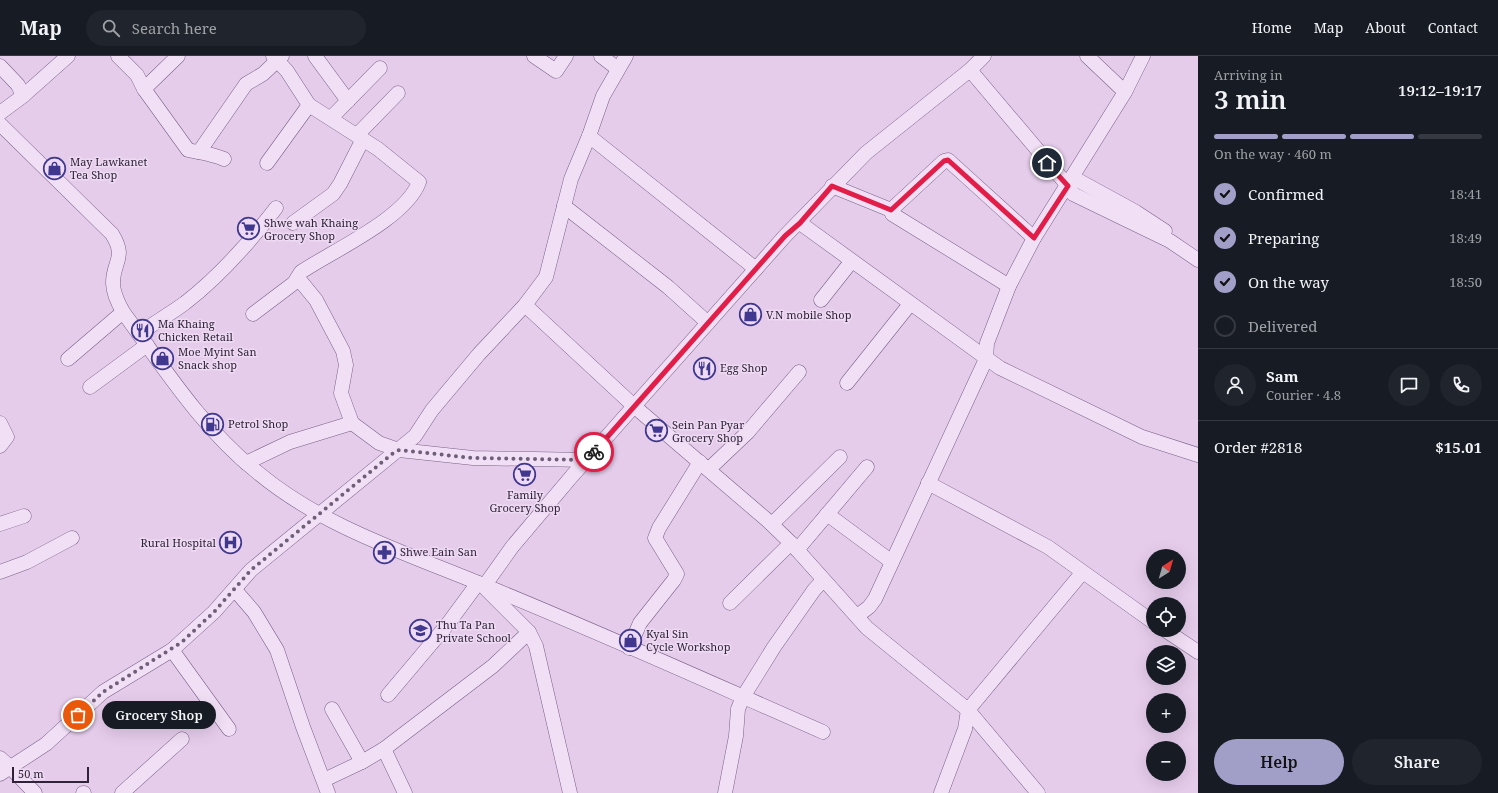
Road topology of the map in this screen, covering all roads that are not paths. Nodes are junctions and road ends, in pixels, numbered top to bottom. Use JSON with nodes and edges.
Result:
{"nodes":[{"id":1,"x":68,"y":56,"type":"edge"},
{"id":2,"x":118,"y":56,"type":"edge"},
{"id":3,"x":178,"y":56,"type":"edge"},
{"id":4,"x":315,"y":56,"type":"edge"},
{"id":5,"x":534,"y":56,"type":"edge"},
{"id":6,"x":566,"y":56,"type":"edge"},
{"id":7,"x":601,"y":56,"type":"edge"},
{"id":8,"x":626,"y":56,"type":"edge"},
{"id":9,"x":984,"y":56,"type":"edge"},
{"id":10,"x":1087,"y":56,"type":"edge"},
{"id":11,"x":1143,"y":56,"type":"edge"},
{"id":12,"x":277,"y":57,"type":"edge"},
{"id":13,"x":0,"y":66,"type":"edge"},
{"id":14,"x":380,"y":68,"type":"dead end"},
{"id":15,"x":618,"y":69,"type":"junction"},
{"id":16,"x":970,"y":70,"type":"junction"},
{"id":17,"x":144,"y":89,"type":"junction"},
{"id":18,"x":1125,"y":92,"type":"junction"},
{"id":19,"x":398,"y":93,"type":"dead end"},
{"id":20,"x":23,"y":96,"type":"junction"},
{"id":21,"x":348,"y":101,"type":"junction"},
{"id":22,"x":309,"y":104,"type":"junction"},
{"id":23,"x":0,"y":113,"type":"edge"},
{"id":24,"x":332,"y":117,"type":"junction"},
{"id":25,"x":0,"y":124,"type":"edge"},
{"id":26,"x":589,"y":136,"type":"junction"},
{"id":27,"x":360,"y":137,"type":"junction"},
{"id":28,"x":198,"y":152,"type":"junction"},
{"id":29,"x":224,"y":160,"type":"dead end"},
{"id":30,"x":267,"y":163,"type":"dead end"},
{"id":31,"x":1070,"y":181,"type":"junction"},
{"id":32,"x":832,"y":186,"type":"junction"},
{"id":33,"x":564,"y":206,"type":"junction"},
{"id":34,"x":276,"y":208,"type":"dead end"},
{"id":35,"x":891,"y":210,"type":"junction"},
{"id":36,"x":293,"y":223,"type":"dead end"},
{"id":37,"x":800,"y":223,"type":"junction"},
{"id":38,"x":1034,"y":238,"type":"junction"},
{"id":39,"x":1198,"y":251,"type":"edge"},
{"id":40,"x":1198,"y":260,"type":"edge"},
{"id":41,"x":851,"y":262,"type":"junction"},
{"id":42,"x":756,"y":269,"type":"junction"},
{"id":43,"x":298,"y":278,"type":"junction"},
{"id":44,"x":1009,"y":286,"type":"junction"},
{"id":45,"x":821,"y":300,"type":"dead end"},
{"id":46,"x":910,"y":304,"type":"junction"},
{"id":47,"x":525,"y":305,"type":"junction"},
{"id":48,"x":123,"y":312,"type":"junction"},
{"id":49,"x":253,"y":314,"type":"dead end"},
{"id":50,"x":708,"y":323,"type":"junction"},
{"id":51,"x":143,"y":340,"type":"junction"},
{"id":52,"x":68,"y":359,"type":"dead end"},
{"id":53,"x":986,"y":359,"type":"junction"},
{"id":54,"x":798,"y":372,"type":"dead end"},
{"id":55,"x":847,"y":383,"type":"dead end"},
{"id":56,"x":90,"y":387,"type":"dead end"},
{"id":57,"x":635,"y":407,"type":"junction"},
{"id":58,"x":0,"y":423,"type":"edge"},
{"id":59,"x":352,"y":423,"type":"junction"},
{"id":60,"x":0,"y":446,"type":"edge"},
{"id":61,"x":399,"y":450,"type":"junction"},
{"id":62,"x":1198,"y":455,"type":"edge"},
{"id":63,"x":840,"y":457,"type":"dead end"},
{"id":64,"x":586,"y":460,"type":"junction"},
{"id":65,"x":246,"y":463,"type":"junction"},
{"id":66,"x":704,"y":465,"type":"junction"},
{"id":67,"x":867,"y":467,"type":"dead end"},
{"id":68,"x":928,"y":483,"type":"junction"},
{"id":69,"x":320,"y":514,"type":"junction"},
{"id":70,"x":827,"y":514,"type":"junction"},
{"id":71,"x":24,"y":516,"type":"dead end"},
{"id":72,"x":0,"y":524,"type":"edge"},
{"id":73,"x":772,"y":524,"type":"junction"},
{"id":74,"x":72,"y":538,"type":"dead end"},
{"id":75,"x":794,"y":546,"type":"junction"},
{"id":76,"x":892,"y":562,"type":"junction"},
{"id":77,"x":0,"y":572,"type":"edge"},
{"id":78,"x":1082,"y":573,"type":"junction"},
{"id":79,"x":823,"y":580,"type":"junction"},
{"id":80,"x":481,"y":584,"type":"junction"},
{"id":81,"x":234,"y":590,"type":"junction"},
{"id":82,"x":730,"y":603,"type":"dead end"},
{"id":83,"x":857,"y":616,"type":"junction"},
{"id":84,"x":1146,"y":617,"type":"edge"},
{"id":85,"x":529,"y":632,"type":"junction"},
{"id":86,"x":1176,"y":637,"type":"edge"},
{"id":87,"x":629,"y":648,"type":"junction"},
{"id":88,"x":172,"y":650,"type":"junction"},
{"id":89,"x":1198,"y":652,"type":"edge"},
{"id":90,"x":388,"y":696,"type":"dead end"},
{"id":91,"x":743,"y":697,"type":"junction"},
{"id":92,"x":332,"y":709,"type":"dead end"},
{"id":93,"x":968,"y":710,"type":"junction"},
{"id":94,"x":230,"y":730,"type":"dead end"},
{"id":95,"x":822,"y":732,"type":"dead end"},
{"id":96,"x":182,"y":739,"type":"dead end"},
{"id":97,"x":384,"y":749,"type":"junction"},
{"id":98,"x":362,"y":762,"type":"junction"},
{"id":99,"x":3,"y":766,"type":"edge"},
{"id":100,"x":326,"y":787,"type":"edge"},
{"id":101,"x":35,"y":793,"type":"edge"},
{"id":102,"x":122,"y":793,"type":"edge"},
{"id":103,"x":405,"y":793,"type":"edge"},
{"id":104,"x":570,"y":793,"type":"edge"},
{"id":105,"x":725,"y":793,"type":"edge"},
{"id":106,"x":942,"y":793,"type":"edge"},
{"id":107,"x":1038,"y":793,"type":"edge"}],
"edges":[{"from":1,"to":20,"type":"street"},
{"from":2,"to":17,"type":"street"},
{"from":3,"to":17,"type":"street"},
{"from":4,"to":21,"type":"street"},
{"from":5,"to":6,"type":"street"},
{"from":7,"to":15,"type":"street"},
{"from":8,"to":15,"type":"street"},
{"from":9,"to":16,"type":"street"},
{"from":10,"to":18,"type":"street"},
{"from":11,"to":18,"type":"street"},
{"from":12,"to":22,"type":"street"},
{"from":12,"to":28,"type":"street"},
{"from":13,"to":20,"type":"street"},
{"from":14,"to":21,"type":"street"},
{"from":15,"to":26,"type":"street"},
{"from":16,"to":31,"type":"street"},
{"from":16,"to":32,"type":"street"},
{"from":17,"to":28,"type":"street"},
{"from":18,"to":31,"type":"street"},
{"from":19,"to":27,"type":"street"},
{"from":20,"to":23,"type":"street"},
{"from":21,"to":24,"type":"street"},
{"from":22,"to":24,"type":"street"},
{"from":22,"to":30,"type":"street"},
{"from":24,"to":27,"type":"street"},
{"from":25,"to":48,"type":"street"},
{"from":26,"to":33,"type":"street"},
{"from":26,"to":42,"type":"street"},
{"from":27,"to":36,"type":"street"},
{"from":27,"to":43,"type":"street"},
{"from":28,"to":29,"type":"street"},
{"from":31,"to":38,"type":"street"},
{"from":31,"to":39,"type":"street"},
{"from":31,"to":40,"type":"street"},
{"from":32,"to":35,"type":"street"},
{"from":32,"to":37,"type":"street"},
{"from":33,"to":47,"type":"street"},
{"from":33,"to":50,"type":"street"},
{"from":34,"to":51,"type":"street"},
{"from":35,"to":38,"type":"street"},
{"from":35,"to":44,"type":"street"},
{"from":37,"to":41,"type":"street"},
{"from":37,"to":42,"type":"street"},
{"from":38,"to":44,"type":"street"},
{"from":41,"to":45,"type":"street"},
{"from":41,"to":46,"type":"street"},
{"from":42,"to":50,"type":"street"},
{"from":43,"to":49,"type":"street"},
{"from":43,"to":59,"type":"street"},
{"from":44,"to":53,"type":"street"},
{"from":46,"to":53,"type":"street"},
{"from":46,"to":55,"type":"street"},
{"from":47,"to":57,"type":"street"},
{"from":47,"to":61,"type":"street"},
{"from":48,"to":51,"type":"street"},
{"from":48,"to":52,"type":"street"},
{"from":50,"to":57,"type":"street"},
{"from":51,"to":56,"type":"street"},
{"from":51,"to":65,"type":"street"},
{"from":53,"to":62,"type":"street"},
{"from":53,"to":68,"type":"street"},
{"from":54,"to":66,"type":"street"},
{"from":57,"to":64,"type":"street"},
{"from":57,"to":66,"type":"street"},
{"from":58,"to":60,"type":"street"},
{"from":59,"to":61,"type":"street"},
{"from":59,"to":65,"type":"street"},
{"from":61,"to":64,"type":"street"},
{"from":61,"to":69,"type":"street"},
{"from":63,"to":73,"type":"street"},
{"from":64,"to":80,"type":"street"},
{"from":65,"to":69,"type":"street"},
{"from":66,"to":73,"type":"street"},
{"from":66,"to":87,"type":"street"},
{"from":67,"to":70,"type":"street"},
{"from":68,"to":76,"type":"street"},
{"from":68,"to":78,"type":"street"},
{"from":69,"to":80,"type":"street"},
{"from":69,"to":81,"type":"street"},
{"from":70,"to":75,"type":"street"},
{"from":70,"to":76,"type":"street"},
{"from":71,"to":72,"type":"street"},
{"from":73,"to":75,"type":"street"},
{"from":74,"to":77,"type":"street"},
{"from":75,"to":79,"type":"street"},
{"from":75,"to":82,"type":"street"},
{"from":76,"to":83,"type":"street"},
{"from":78,"to":84,"type":"street"},
{"from":78,"to":93,"type":"street"},
{"from":79,"to":83,"type":"street"},
{"from":79,"to":91,"type":"street"},
{"from":80,"to":85,"type":"street"},
{"from":80,"to":87,"type":"street"},
{"from":80,"to":90,"type":"street"},
{"from":81,"to":88,"type":"street"},
{"from":81,"to":100,"type":"street"},
{"from":83,"to":93,"type":"street"},
{"from":85,"to":97,"type":"street"},
{"from":85,"to":104,"type":"street"},
{"from":86,"to":89,"type":"street"},
{"from":87,"to":91,"type":"street"},
{"from":88,"to":94,"type":"street"},
{"from":88,"to":99,"type":"street"},
{"from":91,"to":95,"type":"street"},
{"from":91,"to":105,"type":"street"},
{"from":92,"to":98,"type":"street"},
{"from":93,"to":106,"type":"street"},
{"from":93,"to":107,"type":"street"},
{"from":96,"to":102,"type":"street"},
{"from":97,"to":98,"type":"street"},
{"from":97,"to":103,"type":"street"},
{"from":98,"to":100,"type":"street"},
{"from":99,"to":101,"type":"street"}]}
